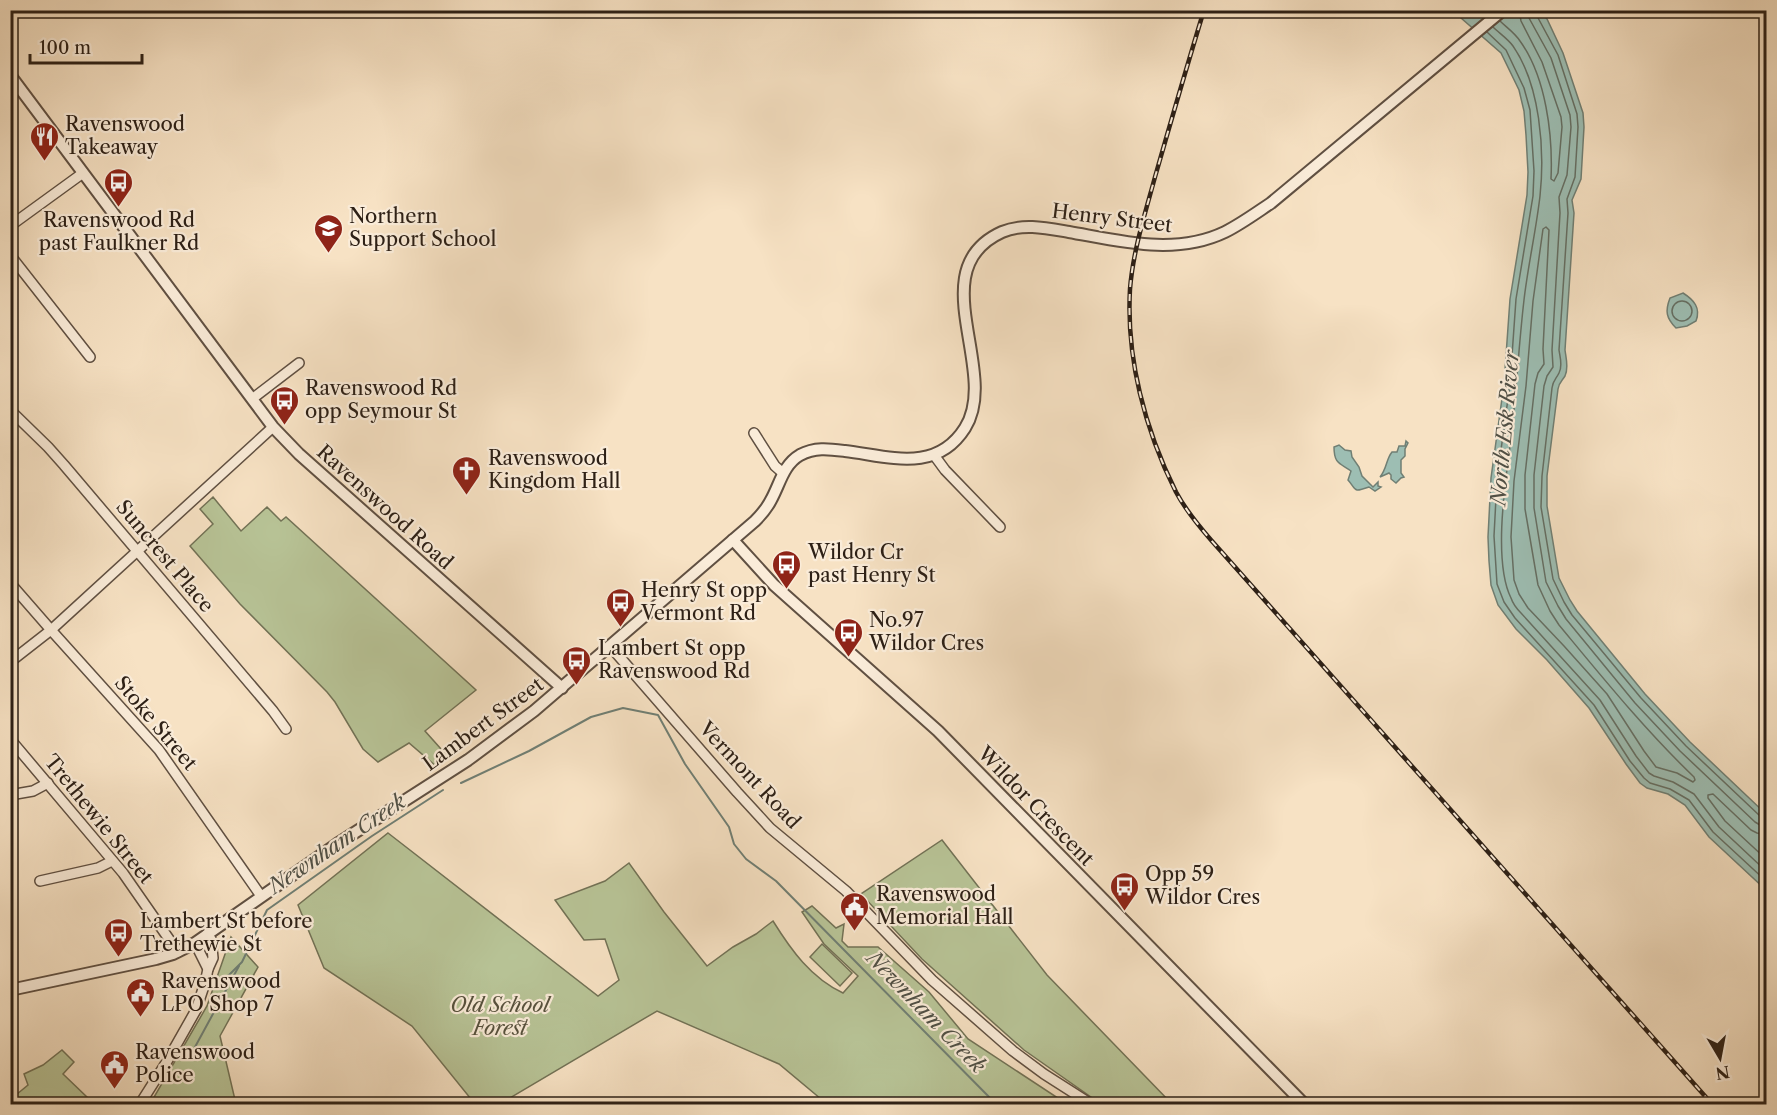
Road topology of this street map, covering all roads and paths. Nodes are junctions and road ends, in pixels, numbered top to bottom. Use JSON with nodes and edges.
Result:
{"nodes":[{"id":1,"x":1503,"y":10,"type":"edge"},
{"id":2,"x":10,"y":75,"type":"edge"},
{"id":3,"x":83,"y":173,"type":"junction"},
{"id":4,"x":10,"y":226,"type":"edge"},
{"id":5,"x":10,"y":255,"type":"edge"},
{"id":6,"x":90,"y":357,"type":"dead end"},
{"id":7,"x":299,"y":363,"type":"dead end"},
{"id":8,"x":252,"y":399,"type":"junction"},
{"id":9,"x":10,"y":410,"type":"edge"},
{"id":10,"x":273,"y":427,"type":"junction"},
{"id":11,"x":754,"y":433,"type":"dead end"},
{"id":12,"x":933,"y":455,"type":"junction"},
{"id":13,"x":783,"y":473,"type":"junction"},
{"id":14,"x":1000,"y":527,"type":"dead end"},
{"id":15,"x":733,"y":540,"type":"junction"},
{"id":16,"x":138,"y":551,"type":"junction"},
{"id":17,"x":10,"y":583,"type":"edge"},
{"id":18,"x":51,"y":630,"type":"junction"},
{"id":19,"x":610,"y":646,"type":"junction"},
{"id":20,"x":10,"y":662,"type":"edge"},
{"id":21,"x":562,"y":688,"type":"junction"},
{"id":22,"x":286,"y":729,"type":"dead end"},
{"id":23,"x":10,"y":739,"type":"edge"},
{"id":24,"x":48,"y":783,"type":"junction"},
{"id":25,"x":10,"y":795,"type":"edge"},
{"id":26,"x":112,"y":861,"type":"junction"},
{"id":27,"x":40,"y":881,"type":"dead end"},
{"id":28,"x":261,"y":896,"type":"junction"},
{"id":29,"x":207,"y":934,"type":"junction"},
{"id":30,"x":195,"y":943,"type":"junction"},
{"id":31,"x":178,"y":952,"type":"junction"},
{"id":32,"x":208,"y":969,"type":"junction"},
{"id":33,"x":10,"y":990,"type":"edge"},
{"id":34,"x":140,"y":1104,"type":"edge"},
{"id":35,"x":1091,"y":1104,"type":"edge"},
{"id":36,"x":1305,"y":1104,"type":"edge"}],
"edges":[{"from":1,"to":12,"type":"street","name":"Henry Street"},
{"from":2,"to":3,"type":"street","name":"Ravenswood Road"},
{"from":3,"to":4,"type":"street"},
{"from":3,"to":8,"type":"street","name":"Ravenswood Road"},
{"from":5,"to":6,"type":"street"},
{"from":7,"to":8,"type":"street"},
{"from":8,"to":10,"type":"street","name":"Ravenswood Road"},
{"from":9,"to":16,"type":"street","name":"Suncrest Place"},
{"from":10,"to":16,"type":"street"},
{"from":10,"to":21,"type":"street","name":"Ravenswood Road"},
{"from":11,"to":13,"type":"street"},
{"from":12,"to":13,"type":"street","name":"Henry Street"},
{"from":12,"to":14,"type":"street"},
{"from":13,"to":15,"type":"street","name":"Henry Street"},
{"from":15,"to":19,"type":"street","name":"Henry Street"},
{"from":15,"to":36,"type":"street","name":"Wildor Crescent"},
{"from":16,"to":18,"type":"street"},
{"from":16,"to":22,"type":"street","name":"Suncrest Place"},
{"from":17,"to":18,"type":"street","name":"Stoke Street"},
{"from":18,"to":20,"type":"street"},
{"from":18,"to":28,"type":"street","name":"Stoke Street"},
{"from":19,"to":21,"type":"street","name":"Henry Street"},
{"from":19,"to":35,"type":"street","name":"Vermont Road"},
{"from":21,"to":28,"type":"street","name":"Lambert Street"},
{"from":23,"to":24,"type":"street","name":"Trethewie Street"},
{"from":24,"to":25,"type":"street"},
{"from":24,"to":26,"type":"street","name":"Trethewie Street"},
{"from":26,"to":27,"type":"street"},
{"from":26,"to":31,"type":"street","name":"Trethewie Street"},
{"from":28,"to":29,"type":"street","name":"Lambert Street"},
{"from":29,"to":30,"type":"street","name":"Lambert Street"},
{"from":29,"to":32,"type":"street"},
{"from":30,"to":31,"type":"street","name":"Lambert Street"},
{"from":30,"to":32,"type":"street"},
{"from":31,"to":33,"type":"street","name":"Lambert Street"},
{"from":32,"to":34,"type":"street"}]}
